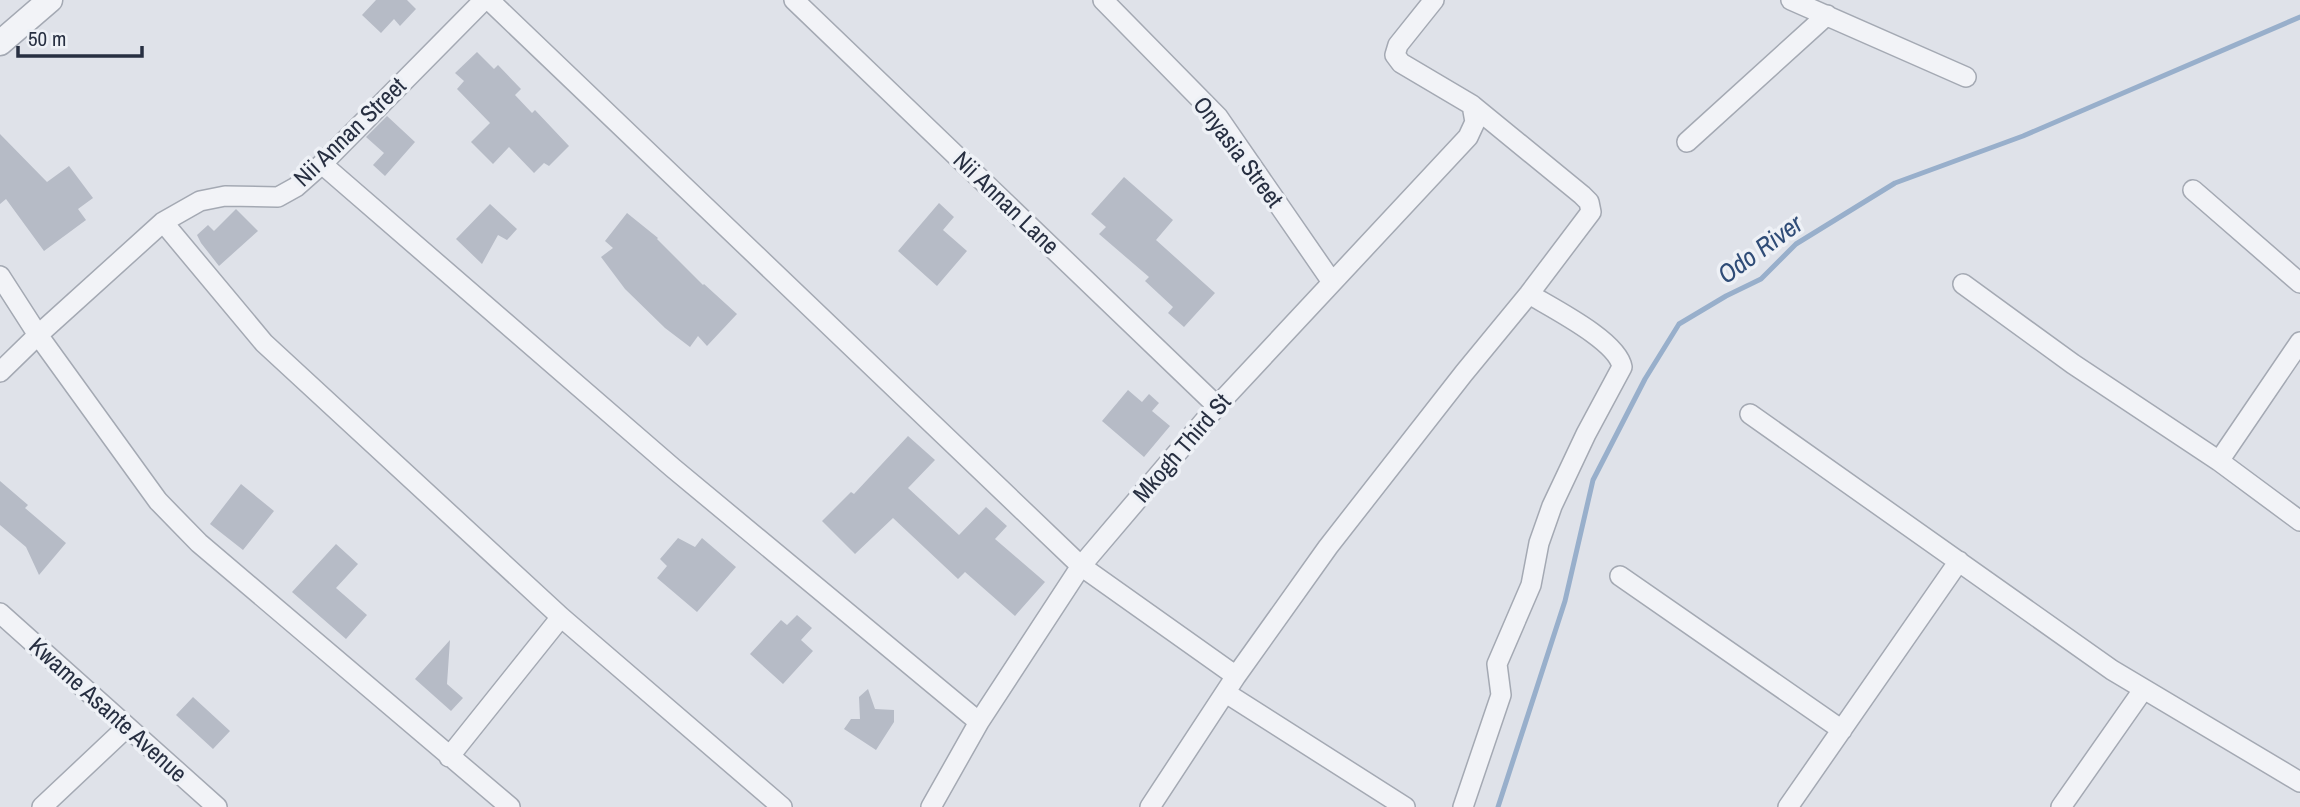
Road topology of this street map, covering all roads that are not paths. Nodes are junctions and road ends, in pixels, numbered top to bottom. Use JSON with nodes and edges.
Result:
{"nodes":[{"id":1,"x":50,"y":0,"type":"edge"},
{"id":2,"x":486,"y":0,"type":"edge"},
{"id":3,"x":794,"y":0,"type":"edge"},
{"id":4,"x":1103,"y":0,"type":"edge"},
{"id":5,"x":1434,"y":0,"type":"edge"},
{"id":6,"x":1791,"y":0,"type":"edge"},
{"id":7,"x":1827,"y":15,"type":"junction"},
{"id":8,"x":0,"y":43,"type":"edge"},
{"id":9,"x":1966,"y":76,"type":"dead end"},
{"id":10,"x":1473,"y":113,"type":"junction"},
{"id":11,"x":1687,"y":142,"type":"dead end"},
{"id":12,"x":323,"y":164,"type":"junction"},
{"id":13,"x":2193,"y":190,"type":"dead end"},
{"id":14,"x":163,"y":222,"type":"junction"},
{"id":15,"x":0,"y":276,"type":"edge"},
{"id":16,"x":1332,"y":282,"type":"junction"},
{"id":17,"x":2300,"y":283,"type":"edge"},
{"id":18,"x":1963,"y":284,"type":"dead end"},
{"id":19,"x":1529,"y":294,"type":"junction"},
{"id":20,"x":38,"y":335,"type":"junction"},
{"id":21,"x":2300,"y":342,"type":"edge"},
{"id":22,"x":0,"y":372,"type":"edge"},
{"id":23,"x":1217,"y":407,"type":"junction"},
{"id":24,"x":1750,"y":414,"type":"dead end"},
{"id":25,"x":2219,"y":461,"type":"junction"},
{"id":26,"x":2300,"y":521,"type":"edge"},
{"id":27,"x":1959,"y":561,"type":"junction"},
{"id":28,"x":1082,"y":566,"type":"junction"},
{"id":29,"x":1620,"y":576,"type":"dead end"},
{"id":30,"x":0,"y":613,"type":"edge"},
{"id":31,"x":561,"y":617,"type":"junction"},
{"id":32,"x":1231,"y":685,"type":"junction"},
{"id":33,"x":2143,"y":690,"type":"junction"},
{"id":34,"x":979,"y":722,"type":"junction"},
{"id":35,"x":127,"y":727,"type":"junction"},
{"id":36,"x":1842,"y":730,"type":"junction"},
{"id":37,"x":449,"y":757,"type":"junction"},
{"id":38,"x":2300,"y":782,"type":"edge"},
{"id":39,"x":43,"y":807,"type":"edge"},
{"id":40,"x":217,"y":807,"type":"edge"},
{"id":41,"x":510,"y":807,"type":"edge"},
{"id":42,"x":782,"y":807,"type":"edge"},
{"id":43,"x":931,"y":807,"type":"edge"},
{"id":44,"x":1150,"y":807,"type":"edge"},
{"id":45,"x":1405,"y":807,"type":"edge"},
{"id":46,"x":1463,"y":807,"type":"edge"},
{"id":47,"x":1788,"y":807,"type":"edge"},
{"id":48,"x":2061,"y":807,"type":"edge"}],
"edges":[{"from":1,"to":8,"type":"street"},
{"from":2,"to":12,"type":"street","name":"Nii Annan Street"},
{"from":2,"to":28,"type":"street"},
{"from":3,"to":23,"type":"street","name":"Nii Annan Lane"},
{"from":4,"to":16,"type":"street","name":"Onyasia Street"},
{"from":5,"to":10,"type":"street"},
{"from":6,"to":7,"type":"street"},
{"from":7,"to":9,"type":"street"},
{"from":7,"to":11,"type":"street"},
{"from":10,"to":16,"type":"street","name":"Mkogh Third St"},
{"from":10,"to":19,"type":"street"},
{"from":12,"to":14,"type":"street","name":"Nii Annan Street"},
{"from":12,"to":34,"type":"street"},
{"from":13,"to":17,"type":"street"},
{"from":14,"to":20,"type":"street","name":"Nii Annan Street"},
{"from":14,"to":31,"type":"street"},
{"from":15,"to":20,"type":"street"},
{"from":16,"to":23,"type":"street","name":"Mkogh Third St"},
{"from":18,"to":25,"type":"street"},
{"from":19,"to":32,"type":"street"},
{"from":19,"to":46,"type":"street"},
{"from":20,"to":22,"type":"street","name":"Nii Annan Street"},
{"from":20,"to":37,"type":"street"},
{"from":21,"to":25,"type":"street"},
{"from":23,"to":28,"type":"street","name":"Mkogh Third St"},
{"from":24,"to":27,"type":"street"},
{"from":25,"to":26,"type":"street"},
{"from":27,"to":33,"type":"street"},
{"from":27,"to":36,"type":"street"},
{"from":28,"to":32,"type":"street"},
{"from":28,"to":34,"type":"street","name":"Mkogh Third St"},
{"from":29,"to":36,"type":"street"},
{"from":30,"to":35,"type":"street","name":"Kwame Asante Avenue"},
{"from":31,"to":37,"type":"street"},
{"from":31,"to":42,"type":"street"},
{"from":32,"to":44,"type":"street"},
{"from":32,"to":45,"type":"street"},
{"from":33,"to":38,"type":"street"},
{"from":33,"to":48,"type":"street"},
{"from":34,"to":43,"type":"street","name":"Mkogh Third St"},
{"from":35,"to":39,"type":"street"},
{"from":35,"to":40,"type":"street","name":"Kwame Asante Avenue"},
{"from":36,"to":47,"type":"street"},
{"from":37,"to":41,"type":"street"}]}
